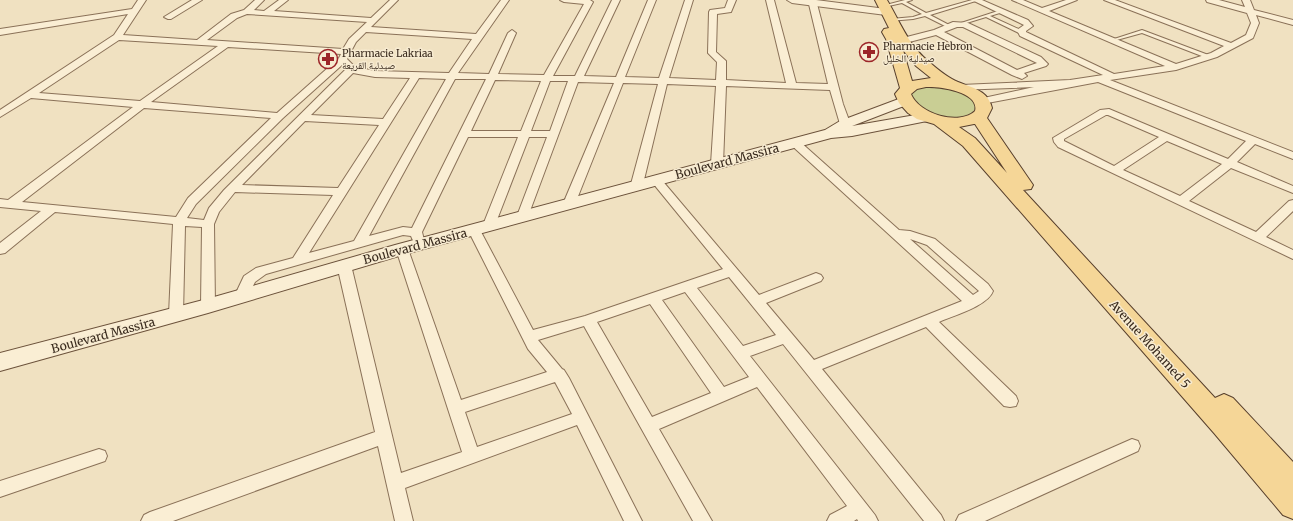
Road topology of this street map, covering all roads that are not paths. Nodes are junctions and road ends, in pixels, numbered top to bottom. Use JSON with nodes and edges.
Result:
{"nodes":[{"id":1,"x":142,"y":0,"type":"edge"},
{"id":2,"x":198,"y":0,"type":"edge"},
{"id":3,"x":260,"y":0,"type":"edge"},
{"id":4,"x":284,"y":0,"type":"edge"},
{"id":5,"x":394,"y":0,"type":"edge"},
{"id":6,"x":505,"y":0,"type":"edge"},
{"id":7,"x":564,"y":0,"type":"edge"},
{"id":8,"x":616,"y":0,"type":"edge"},
{"id":9,"x":652,"y":0,"type":"edge"},
{"id":10,"x":689,"y":0,"type":"edge"},
{"id":11,"x":732,"y":0,"type":"edge"},
{"id":12,"x":770,"y":0,"type":"edge"},
{"id":13,"x":792,"y":0,"type":"edge"},
{"id":14,"x":910,"y":0,"type":"edge"},
{"id":15,"x":976,"y":0,"type":"edge"},
{"id":16,"x":998,"y":0,"type":"edge"},
{"id":17,"x":1016,"y":0,"type":"edge"},
{"id":18,"x":1073,"y":0,"type":"edge"},
{"id":19,"x":1108,"y":0,"type":"edge"},
{"id":20,"x":1210,"y":0,"type":"edge"},
{"id":21,"x":1246,"y":0,"type":"edge"},
{"id":22,"x":590,"y":1,"type":"edge"},
{"id":23,"x":812,"y":1,"type":"edge"},
{"id":24,"x":903,"y":2,"type":"junction"},
{"id":25,"x":985,"y":4,"type":"junction"},
{"id":26,"x":882,"y":8,"type":"edge"},
{"id":27,"x":134,"y":11,"type":"junction"},
{"id":28,"x":1001,"y":11,"type":"junction"},
{"id":29,"x":1042,"y":11,"type":"junction"},
{"id":30,"x":247,"y":12,"type":"junction"},
{"id":31,"x":1251,"y":12,"type":"junction"},
{"id":32,"x":266,"y":13,"type":"junction"},
{"id":33,"x":925,"y":14,"type":"junction"},
{"id":34,"x":987,"y":16,"type":"junction"},
{"id":35,"x":168,"y":17,"type":"dead end"},
{"id":36,"x":372,"y":20,"type":"junction"},
{"id":37,"x":1293,"y":23,"type":"edge"},
{"id":38,"x":960,"y":24,"type":"junction"},
{"id":39,"x":949,"y":27,"type":"junction"},
{"id":40,"x":363,"y":29,"type":"junction"},
{"id":41,"x":0,"y":32,"type":"edge"},
{"id":42,"x":937,"y":32,"type":"junction"},
{"id":43,"x":1021,"y":32,"type":"junction"},
{"id":44,"x":512,"y":33,"type":"dead end"},
{"id":45,"x":117,"y":37,"type":"junction"},
{"id":46,"x":478,"y":37,"type":"junction"},
{"id":47,"x":1113,"y":40,"type":"junction"},
{"id":48,"x":898,"y":42,"type":"junction"},
{"id":49,"x":198,"y":43,"type":"junction"},
{"id":50,"x":225,"y":45,"type":"junction"},
{"id":51,"x":1232,"y":46,"type":"junction"},
{"id":52,"x":344,"y":55,"type":"junction"},
{"id":53,"x":1209,"y":57,"type":"junction"},
{"id":54,"x":1176,"y":67,"type":"junction"},
{"id":55,"x":352,"y":69,"type":"junction"},
{"id":56,"x":1015,"y":73,"type":"junction"},
{"id":57,"x":416,"y":75,"type":"junction"},
{"id":58,"x":452,"y":76,"type":"junction"},
{"id":59,"x":492,"y":77,"type":"junction"},
{"id":60,"x":1114,"y":77,"type":"junction"},
{"id":61,"x":547,"y":78,"type":"junction"},
{"id":62,"x":576,"y":79,"type":"junction"},
{"id":63,"x":1100,"y":79,"type":"junction"},
{"id":64,"x":619,"y":80,"type":"junction"},
{"id":65,"x":663,"y":81,"type":"junction"},
{"id":66,"x":720,"y":82,"type":"junction"},
{"id":67,"x":792,"y":86,"type":"junction"},
{"id":68,"x":956,"y":86,"type":"junction"},
{"id":69,"x":1042,"y":86,"type":"junction"},
{"id":70,"x":833,"y":87,"type":"junction"},
{"id":71,"x":906,"y":94,"type":"junction"},
{"id":72,"x":30,"y":95,"type":"junction"},
{"id":73,"x":141,"y":104,"type":"junction"},
{"id":74,"x":980,"y":109,"type":"junction"},
{"id":75,"x":0,"y":114,"type":"edge"},
{"id":76,"x":279,"y":116,"type":"junction"},
{"id":77,"x":303,"y":118,"type":"junction"},
{"id":78,"x":933,"y":118,"type":"junction"},
{"id":79,"x":386,"y":122,"type":"junction"},
{"id":80,"x":843,"y":129,"type":"junction"},
{"id":81,"x":464,"y":134,"type":"junction"},
{"id":82,"x":525,"y":134,"type":"junction"},
{"id":83,"x":554,"y":134,"type":"junction"},
{"id":84,"x":1167,"y":136,"type":"junction"},
{"id":85,"x":1253,"y":140,"type":"junction"},
{"id":86,"x":794,"y":142,"type":"junction"},
{"id":87,"x":1293,"y":156,"type":"edge"},
{"id":88,"x":1230,"y":163,"type":"junction"},
{"id":89,"x":717,"y":164,"type":"junction"},
{"id":90,"x":1115,"y":170,"type":"junction"},
{"id":91,"x":656,"y":180,"type":"junction"},
{"id":92,"x":1013,"y":181,"type":"junction"},
{"id":93,"x":637,"y":184,"type":"junction"},
{"id":94,"x":232,"y":188,"type":"junction"},
{"id":95,"x":1293,"y":190,"type":"edge"},
{"id":96,"x":341,"y":192,"type":"junction"},
{"id":97,"x":1182,"y":201,"type":"junction"},
{"id":98,"x":5,"y":204,"type":"edge"},
{"id":99,"x":569,"y":204,"type":"junction"},
{"id":100,"x":1293,"y":204,"type":"edge"},
{"id":101,"x":51,"y":210,"type":"junction"},
{"id":102,"x":523,"y":216,"type":"junction"},
{"id":103,"x":179,"y":221,"type":"junction"},
{"id":104,"x":208,"y":224,"type":"junction"},
{"id":105,"x":482,"y":228,"type":"junction"},
{"id":106,"x":895,"y":233,"type":"junction"},
{"id":107,"x":1258,"y":238,"type":"junction"},
{"id":108,"x":413,"y":242,"type":"junction"},
{"id":109,"x":359,"y":243,"type":"junction"},
{"id":110,"x":0,"y":250,"type":"edge"},
{"id":111,"x":1293,"y":255,"type":"edge"},
{"id":112,"x":298,"y":260,"type":"junction"},
{"id":113,"x":344,"y":265,"type":"junction"},
{"id":114,"x":731,"y":271,"type":"junction"},
{"id":115,"x":816,"y":278,"type":"dead end"},
{"id":116,"x":688,"y":286,"type":"junction"},
{"id":117,"x":242,"y":295,"type":"junction"},
{"id":118,"x":653,"y":298,"type":"junction"},
{"id":119,"x":756,"y":301,"type":"junction"},
{"id":120,"x":972,"y":302,"type":"junction"},
{"id":121,"x":208,"y":306,"type":"junction"},
{"id":122,"x":176,"y":315,"type":"junction"},
{"id":123,"x":588,"y":320,"type":"junction"},
{"id":124,"x":928,"y":320,"type":"junction"},
{"id":125,"x":529,"y":337,"type":"junction"},
{"id":126,"x":786,"y":337,"type":"junction"},
{"id":127,"x":741,"y":353,"type":"junction"},
{"id":128,"x":0,"y":362,"type":"edge"},
{"id":129,"x":812,"y":367,"type":"junction"},
{"id":130,"x":559,"y":374,"type":"junction"},
{"id":131,"x":759,"y":379,"type":"junction"},
{"id":132,"x":721,"y":395,"type":"junction"},
{"id":133,"x":1010,"y":401,"type":"dead end"},
{"id":134,"x":456,"y":408,"type":"junction"},
{"id":135,"x":581,"y":417,"type":"junction"},
{"id":136,"x":648,"y":426,"type":"junction"},
{"id":137,"x":385,"y":436,"type":"junction"},
{"id":138,"x":1132,"y":446,"type":"dead end"},
{"id":139,"x":470,"y":455,"type":"junction"},
{"id":140,"x":99,"y":456,"type":"dead end"},
{"id":141,"x":1281,"y":470,"type":"edge"},
{"id":142,"x":396,"y":483,"type":"junction"},
{"id":143,"x":0,"y":489,"type":"edge"},
{"id":144,"x":1293,"y":506,"type":"edge"},
{"id":145,"x":864,"y":515,"type":"edge"},
{"id":146,"x":977,"y":519,"type":"edge"},
{"id":147,"x":150,"y":521,"type":"edge"},
{"id":148,"x":404,"y":521,"type":"edge"},
{"id":149,"x":633,"y":521,"type":"edge"},
{"id":150,"x":703,"y":521,"type":"edge"},
{"id":151,"x":836,"y":521,"type":"edge"},
{"id":152,"x":935,"y":521,"type":"edge"}],
"edges":[{"from":1,"to":27,"type":"street"},
{"from":2,"to":35,"type":"street"},
{"from":3,"to":30,"type":"street"},
{"from":4,"to":32,"type":"street"},
{"from":5,"to":36,"type":"street"},
{"from":6,"to":46,"type":"street"},
{"from":7,"to":22,"type":"street"},
{"from":8,"to":62,"type":"street"},
{"from":9,"to":64,"type":"street"},
{"from":10,"to":65,"type":"street"},
{"from":11,"to":66,"type":"street"},
{"from":12,"to":67,"type":"street"},
{"from":13,"to":23,"type":"street"},
{"from":14,"to":24,"type":"lane"},
{"from":15,"to":25,"type":"street"},
{"from":15,"to":33,"type":"lane"},
{"from":16,"to":25,"type":"street"},
{"from":17,"to":29,"type":"street"},
{"from":18,"to":29,"type":"street"},
{"from":19,"to":51,"type":"street"},
{"from":20,"to":31,"type":"street"},
{"from":21,"to":31,"type":"street"},
{"from":22,"to":61,"type":"street"},
{"from":23,"to":26,"type":"street"},
{"from":23,"to":70,"type":"street"},
{"from":24,"to":26,"type":"lane"},
{"from":24,"to":33,"type":"lane"},
{"from":25,"to":28,"type":"street"},
{"from":26,"to":33,"type":"lane"},
{"from":26,"to":48,"type":"main road"},
{"from":27,"to":41,"type":"street"},
{"from":27,"to":45,"type":"street"},
{"from":28,"to":34,"type":"lane"},
{"from":28,"to":43,"type":"street"},
{"from":29,"to":47,"type":"street"},
{"from":30,"to":32,"type":"street"},
{"from":30,"to":49,"type":"street"},
{"from":31,"to":37,"type":"street"},
{"from":31,"to":51,"type":"street"},
{"from":32,"to":36,"type":"street"},
{"from":33,"to":39,"type":"lane"},
{"from":34,"to":38,"type":"lane"},
{"from":34,"to":43,"type":"lane"},
{"from":36,"to":40,"type":"street"},
{"from":38,"to":39,"type":"street"},
{"from":38,"to":56,"type":"street"},
{"from":39,"to":42,"type":"street"},
{"from":40,"to":46,"type":"street"},
{"from":40,"to":52,"type":"street"},
{"from":42,"to":48,"type":"street"},
{"from":42,"to":56,"type":"street"},
{"from":43,"to":60,"type":"street"},
{"from":44,"to":59,"type":"street"},
{"from":45,"to":49,"type":"street"},
{"from":45,"to":72,"type":"street"},
{"from":46,"to":58,"type":"street"},
{"from":47,"to":53,"type":"lane"},
{"from":47,"to":54,"type":"street"},
{"from":48,"to":68,"type":"main road"},
{"from":48,"to":71,"type":"main road"},
{"from":49,"to":50,"type":"street"},
{"from":50,"to":52,"type":"street"},
{"from":50,"to":73,"type":"street"},
{"from":51,"to":53,"type":"street"},
{"from":52,"to":55,"type":"street"},
{"from":52,"to":76,"type":"street"},
{"from":53,"to":54,"type":"street"},
{"from":54,"to":60,"type":"street"},
{"from":55,"to":57,"type":"street"},
{"from":55,"to":77,"type":"street"},
{"from":56,"to":69,"type":"street"},
{"from":57,"to":58,"type":"street"},
{"from":57,"to":79,"type":"street"},
{"from":58,"to":59,"type":"street"},
{"from":58,"to":109,"type":"street"},
{"from":59,"to":61,"type":"street"},
{"from":59,"to":81,"type":"street"},
{"from":60,"to":63,"type":"street"},
{"from":61,"to":62,"type":"street"},
{"from":61,"to":82,"type":"street"},
{"from":62,"to":64,"type":"street"},
{"from":62,"to":83,"type":"street"},
{"from":63,"to":69,"type":"street"},
{"from":63,"to":85,"type":"street"},
{"from":64,"to":65,"type":"street"},
{"from":64,"to":99,"type":"street"},
{"from":65,"to":66,"type":"street"},
{"from":65,"to":93,"type":"street"},
{"from":66,"to":67,"type":"street"},
{"from":66,"to":89,"type":"street"},
{"from":67,"to":70,"type":"street"},
{"from":68,"to":69,"type":"street"},
{"from":68,"to":71,"type":"main road"},
{"from":68,"to":74,"type":"main road"},
{"from":69,"to":74,"type":"street"},
{"from":70,"to":80,"type":"street"},
{"from":71,"to":78,"type":"main road"},
{"from":71,"to":80,"type":"main road"},
{"from":72,"to":73,"type":"street"},
{"from":72,"to":75,"type":"street"},
{"from":73,"to":76,"type":"street"},
{"from":73,"to":98,"type":"street"},
{"from":74,"to":78,"type":"main road"},
{"from":74,"to":92,"type":"main road"},
{"from":76,"to":103,"type":"street"},
{"from":77,"to":79,"type":"street"},
{"from":77,"to":94,"type":"street"},
{"from":78,"to":80,"type":"main road"},
{"from":78,"to":92,"type":"main road"},
{"from":79,"to":96,"type":"street"},
{"from":80,"to":86,"type":"main road","name":"Boulevard Massira"},
{"from":81,"to":82,"type":"street"},
{"from":81,"to":108,"type":"street"},
{"from":82,"to":83,"type":"street"},
{"from":82,"to":105,"type":"street"},
{"from":83,"to":102,"type":"street"},
{"from":84,"to":88,"type":"street"},
{"from":84,"to":90,"type":"street"},
{"from":84,"to":90,"type":"street"},
{"from":85,"to":87,"type":"street"},
{"from":85,"to":88,"type":"street"},
{"from":86,"to":89,"type":"main road","name":"Boulevard Massira"},
{"from":86,"to":106,"type":"street"},
{"from":88,"to":95,"type":"street"},
{"from":88,"to":97,"type":"street"},
{"from":89,"to":91,"type":"main road","name":"Boulevard Massira"},
{"from":90,"to":97,"type":"street"},
{"from":91,"to":93,"type":"main road","name":"Boulevard Massira"},
{"from":91,"to":114,"type":"street"},
{"from":92,"to":141,"type":"main road","name":"Avenue Mohamed 5"},
{"from":93,"to":99,"type":"main road","name":"Boulevard Massira"},
{"from":94,"to":96,"type":"street"},
{"from":94,"to":104,"type":"street"},
{"from":96,"to":112,"type":"street"},
{"from":97,"to":107,"type":"street"},
{"from":98,"to":101,"type":"street"},
{"from":99,"to":102,"type":"main road","name":"Boulevard Massira"},
{"from":100,"to":107,"type":"street"},
{"from":101,"to":103,"type":"street"},
{"from":101,"to":110,"type":"street"},
{"from":102,"to":105,"type":"main road","name":"Boulevard Massira"},
{"from":103,"to":104,"type":"street"},
{"from":103,"to":122,"type":"street"},
{"from":104,"to":121,"type":"street"},
{"from":105,"to":108,"type":"main road","name":"Boulevard Massira"},
{"from":105,"to":125,"type":"street"},
{"from":106,"to":120,"type":"street"},
{"from":106,"to":120,"type":"street"},
{"from":107,"to":111,"type":"street"},
{"from":108,"to":109,"type":"street"},
{"from":108,"to":113,"type":"main road","name":"Boulevard Massira"},
{"from":108,"to":134,"type":"street"},
{"from":109,"to":112,"type":"street"},
{"from":112,"to":117,"type":"street"},
{"from":113,"to":117,"type":"main road","name":"Boulevard Massira"},
{"from":113,"to":137,"type":"street"},
{"from":114,"to":116,"type":"street"},
{"from":114,"to":119,"type":"street"},
{"from":115,"to":119,"type":"street"},
{"from":116,"to":118,"type":"street"},
{"from":116,"to":127,"type":"street"},
{"from":117,"to":121,"type":"main road","name":"Boulevard Massira"},
{"from":118,"to":123,"type":"street"},
{"from":118,"to":132,"type":"street"},
{"from":119,"to":126,"type":"street"},
{"from":120,"to":124,"type":"street"},
{"from":121,"to":122,"type":"main road","name":"Boulevard Massira"},
{"from":122,"to":128,"type":"main road","name":"Boulevard Massira"},
{"from":123,"to":125,"type":"street"},
{"from":123,"to":136,"type":"street"},
{"from":124,"to":129,"type":"street"},
{"from":124,"to":133,"type":"street"},
{"from":125,"to":130,"type":"street"},
{"from":126,"to":127,"type":"street"},
{"from":126,"to":129,"type":"street"},
{"from":127,"to":131,"type":"street"},
{"from":129,"to":152,"type":"street"},
{"from":130,"to":134,"type":"street"},
{"from":130,"to":135,"type":"street"},
{"from":131,"to":132,"type":"street"},
{"from":131,"to":145,"type":"street"},
{"from":132,"to":136,"type":"street"},
{"from":134,"to":139,"type":"street"},
{"from":135,"to":139,"type":"street"},
{"from":135,"to":149,"type":"street"},
{"from":136,"to":150,"type":"street"},
{"from":137,"to":142,"type":"street"},
{"from":137,"to":147,"type":"street"},
{"from":138,"to":146,"type":"street"},
{"from":139,"to":142,"type":"street"},
{"from":140,"to":143,"type":"street"},
{"from":141,"to":144,"type":"main road","name":"Avenue Mohamed 5"},
{"from":142,"to":148,"type":"street"},
{"from":145,"to":151,"type":"street"}]}
